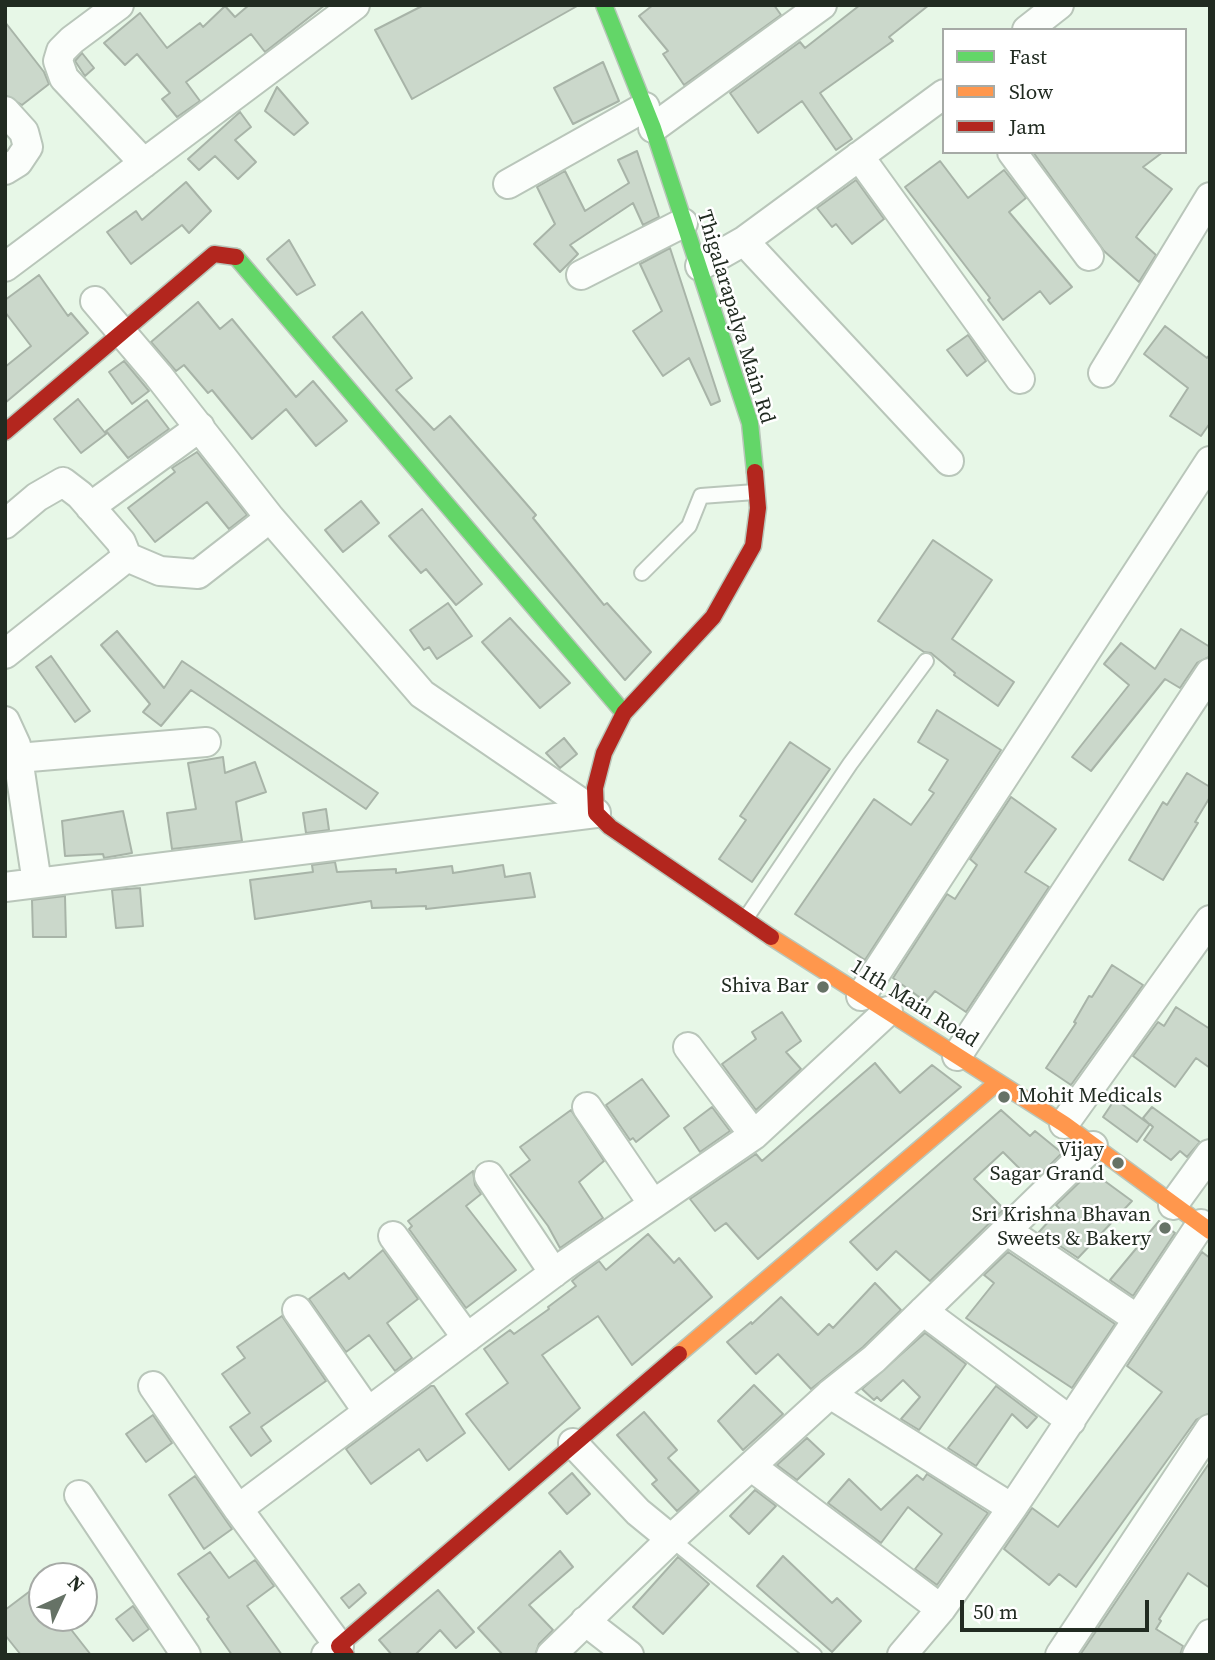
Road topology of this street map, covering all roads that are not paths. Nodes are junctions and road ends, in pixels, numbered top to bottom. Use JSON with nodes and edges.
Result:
{"nodes":[{"id":1,"x":119,"y":5,"type":"edge"},
{"id":2,"x":822,"y":5,"type":"edge"},
{"id":3,"x":352,"y":6,"type":"edge"},
{"id":4,"x":608,"y":7,"type":"edge"},
{"id":5,"x":942,"y":95,"type":"edge"},
{"id":6,"x":5,"y":111,"type":"edge"},
{"id":7,"x":649,"y":118,"type":"junction"},
{"id":8,"x":1014,"y":154,"type":"edge"},
{"id":9,"x":859,"y":156,"type":"junction"},
{"id":10,"x":144,"y":163,"type":"junction"},
{"id":11,"x":5,"y":170,"type":"edge"},
{"id":12,"x":508,"y":184,"type":"dead end"},
{"id":13,"x":1210,"y":197,"type":"edge"},
{"id":14,"x":683,"y":223,"type":"junction"},
{"id":15,"x":744,"y":242,"type":"junction"},
{"id":16,"x":1090,"y":256,"type":"dead end"},
{"id":17,"x":700,"y":266,"type":"junction"},
{"id":18,"x":5,"y":267,"type":"edge"},
{"id":19,"x":581,"y":275,"type":"dead end"},
{"id":20,"x":96,"y":301,"type":"dead end"},
{"id":21,"x":123,"y":331,"type":"junction"},
{"id":22,"x":1103,"y":373,"type":"dead end"},
{"id":23,"x":1020,"y":379,"type":"dead end"},
{"id":24,"x":200,"y":427,"type":"junction"},
{"id":25,"x":5,"y":432,"type":"edge"},
{"id":26,"x":949,"y":461,"type":"dead end"},
{"id":27,"x":1210,"y":461,"type":"edge"},
{"id":28,"x":756,"y":492,"type":"junction"},
{"id":29,"x":90,"y":507,"type":"junction"},
{"id":30,"x":270,"y":518,"type":"junction"},
{"id":31,"x":5,"y":524,"type":"edge"},
{"id":32,"x":127,"y":557,"type":"junction"},
{"id":33,"x":642,"y":573,"type":"dead end"},
{"id":34,"x":5,"y":654,"type":"edge"},
{"id":35,"x":926,"y":661,"type":"dead end"},
{"id":36,"x":1210,"y":673,"type":"edge"},
{"id":37,"x":624,"y":713,"type":"junction"},
{"id":38,"x":5,"y":721,"type":"edge"},
{"id":39,"x":206,"y":742,"type":"dead end"},
{"id":40,"x":18,"y":758,"type":"junction"},
{"id":41,"x":596,"y":813,"type":"junction"},
{"id":42,"x":37,"y":883,"type":"junction"},
{"id":43,"x":5,"y":887,"type":"edge"},
{"id":44,"x":744,"y":920,"type":"junction"},
{"id":45,"x":1210,"y":920,"type":"edge"},
{"id":46,"x":861,"y":996,"type":"junction"},
{"id":47,"x":888,"y":1011,"type":"junction"},
{"id":48,"x":688,"y":1047,"type":"dead end"},
{"id":49,"x":957,"y":1056,"type":"junction"},
{"id":50,"x":998,"y":1082,"type":"junction"},
{"id":51,"x":587,"y":1107,"type":"dead end"},
{"id":52,"x":1064,"y":1124,"type":"junction"},
{"id":53,"x":754,"y":1135,"type":"junction"},
{"id":54,"x":1093,"y":1146,"type":"junction"},
{"id":55,"x":1210,"y":1154,"type":"edge"},
{"id":56,"x":489,"y":1176,"type":"dead end"},
{"id":57,"x":653,"y":1205,"type":"junction"},
{"id":58,"x":1173,"y":1205,"type":"junction"},
{"id":59,"x":1205,"y":1228,"type":"edge"},
{"id":60,"x":1006,"y":1230,"type":"junction"},
{"id":61,"x":393,"y":1236,"type":"dead end"},
{"id":62,"x":554,"y":1273,"type":"junction"},
{"id":63,"x":297,"y":1310,"type":"dead end"},
{"id":64,"x":923,"y":1311,"type":"junction"},
{"id":65,"x":1136,"y":1318,"type":"junction"},
{"id":66,"x":467,"y":1338,"type":"junction"},
{"id":67,"x":153,"y":1386,"type":"dead end"},
{"id":68,"x":830,"y":1394,"type":"junction"},
{"id":69,"x":368,"y":1412,"type":"junction"},
{"id":70,"x":1071,"y":1421,"type":"junction"},
{"id":71,"x":1210,"y":1429,"type":"edge"},
{"id":72,"x":573,"y":1443,"type":"junction"},
{"id":73,"x":752,"y":1467,"type":"junction"},
{"id":74,"x":79,"y":1495,"type":"dead end"},
{"id":75,"x":1012,"y":1508,"type":"junction"},
{"id":76,"x":238,"y":1509,"type":"junction"},
{"id":77,"x":671,"y":1539,"type":"junction"},
{"id":78,"x":941,"y":1609,"type":"junction"},
{"id":79,"x":584,"y":1621,"type":"junction"},
{"id":80,"x":1209,"y":1635,"type":"edge"},
{"id":81,"x":337,"y":1652,"type":"edge"},
{"id":82,"x":186,"y":1655,"type":"edge"},
{"id":83,"x":551,"y":1655,"type":"edge"},
{"id":84,"x":629,"y":1655,"type":"edge"},
{"id":85,"x":814,"y":1655,"type":"edge"},
{"id":86,"x":902,"y":1655,"type":"edge"},
{"id":87,"x":1060,"y":1655,"type":"edge"},
{"id":88,"x":1197,"y":1655,"type":"edge"}],
"edges":[{"from":1,"to":10,"type":"street"},
{"from":2,"to":7,"type":"street"},
{"from":3,"to":10,"type":"street"},
{"from":4,"to":7,"type":"street","name":"Thigalarapalya Main Rd"},
{"from":5,"to":9,"type":"street"},
{"from":6,"to":11,"type":"street"},
{"from":7,"to":12,"type":"street"},
{"from":7,"to":14,"type":"street","name":"Thigalarapalya Main Rd"},
{"from":8,"to":16,"type":"street"},
{"from":9,"to":15,"type":"street"},
{"from":9,"to":23,"type":"street"},
{"from":10,"to":18,"type":"street"},
{"from":13,"to":22,"type":"street"},
{"from":14,"to":17,"type":"street","name":"Thigalarapalya Main Rd"},
{"from":14,"to":19,"type":"street"},
{"from":15,"to":17,"type":"street"},
{"from":15,"to":26,"type":"street"},
{"from":17,"to":28,"type":"street","name":"Thigalarapalya Main Rd"},
{"from":20,"to":21,"type":"street"},
{"from":21,"to":24,"type":"street"},
{"from":21,"to":25,"type":"street"},
{"from":21,"to":37,"type":"street"},
{"from":24,"to":29,"type":"street"},
{"from":24,"to":30,"type":"street"},
{"from":27,"to":46,"type":"street"},
{"from":28,"to":33,"type":"lane"},
{"from":28,"to":37,"type":"street","name":"Thigalarapalya Main Rd"},
{"from":29,"to":31,"type":"street"},
{"from":29,"to":32,"type":"street"},
{"from":30,"to":32,"type":"street"},
{"from":30,"to":41,"type":"street"},
{"from":32,"to":34,"type":"street"},
{"from":35,"to":44,"type":"lane"},
{"from":36,"to":49,"type":"street"},
{"from":37,"to":41,"type":"street","name":"Thigalarapalya Main Rd"},
{"from":38,"to":40,"type":"street"},
{"from":39,"to":40,"type":"street"},
{"from":40,"to":42,"type":"street"},
{"from":41,"to":42,"type":"street"},
{"from":41,"to":44,"type":"street","name":"11th Main Road"},
{"from":42,"to":43,"type":"street"},
{"from":44,"to":46,"type":"street","name":"11th Main Road"},
{"from":45,"to":52,"type":"street"},
{"from":46,"to":47,"type":"street","name":"11th Main Road"},
{"from":47,"to":49,"type":"street","name":"11th Main Road"},
{"from":47,"to":53,"type":"street"},
{"from":48,"to":53,"type":"street"},
{"from":49,"to":50,"type":"street","name":"11th Main Road"},
{"from":50,"to":52,"type":"street","name":"11th Main Road"},
{"from":50,"to":72,"type":"street"},
{"from":51,"to":57,"type":"street"},
{"from":52,"to":54,"type":"street","name":"11th Main Road"},
{"from":53,"to":57,"type":"street"},
{"from":54,"to":58,"type":"street","name":"11th Main Road"},
{"from":54,"to":60,"type":"street"},
{"from":55,"to":58,"type":"street"},
{"from":56,"to":62,"type":"street"},
{"from":57,"to":62,"type":"street"},
{"from":58,"to":59,"type":"street","name":"11th Main Road"},
{"from":59,"to":65,"type":"street"},
{"from":60,"to":64,"type":"street"},
{"from":60,"to":65,"type":"street"},
{"from":61,"to":66,"type":"street"},
{"from":62,"to":66,"type":"street"},
{"from":63,"to":69,"type":"street"},
{"from":64,"to":68,"type":"street"},
{"from":64,"to":70,"type":"street"},
{"from":65,"to":70,"type":"street"},
{"from":66,"to":69,"type":"street"},
{"from":67,"to":76,"type":"street"},
{"from":68,"to":73,"type":"street"},
{"from":68,"to":75,"type":"street"},
{"from":69,"to":76,"type":"street"},
{"from":70,"to":75,"type":"street"},
{"from":71,"to":87,"type":"street"},
{"from":72,"to":77,"type":"street"},
{"from":72,"to":81,"type":"street"},
{"from":73,"to":77,"type":"street"},
{"from":73,"to":78,"type":"street"},
{"from":74,"to":82,"type":"street"},
{"from":75,"to":78,"type":"street"},
{"from":76,"to":81,"type":"street"},
{"from":77,"to":79,"type":"street"},
{"from":77,"to":85,"type":"lane"},
{"from":78,"to":86,"type":"street"},
{"from":79,"to":83,"type":"street"},
{"from":79,"to":84,"type":"street"},
{"from":80,"to":88,"type":"street"}]}
